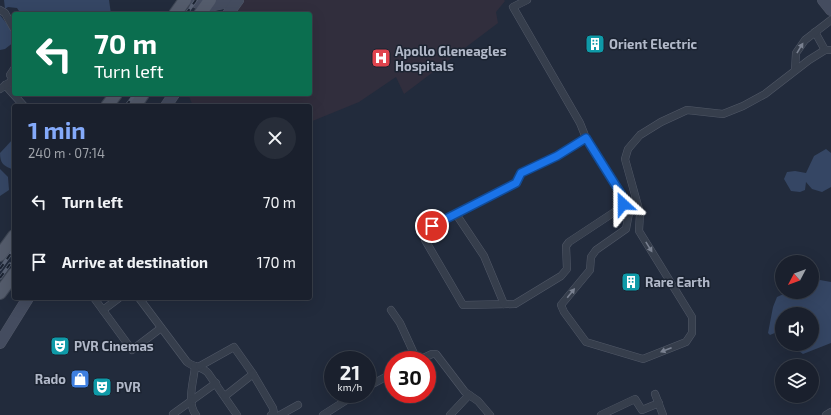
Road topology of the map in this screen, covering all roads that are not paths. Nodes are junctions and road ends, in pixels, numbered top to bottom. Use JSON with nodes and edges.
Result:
{"nodes":[{"id":1,"x":185,"y":0,"type":"edge"},
{"id":2,"x":192,"y":0,"type":"edge"},
{"id":3,"x":238,"y":0,"type":"edge"},
{"id":4,"x":527,"y":0,"type":"edge"},
{"id":5,"x":205,"y":7,"type":"edge"},
{"id":6,"x":829,"y":9,"type":"edge"},
{"id":7,"x":0,"y":10,"type":"edge"},
{"id":8,"x":176,"y":12,"type":"edge"},
{"id":9,"x":229,"y":12,"type":"edge"},
{"id":10,"x":12,"y":25,"type":"edge"},
{"id":11,"x":815,"y":32,"type":"junction"},
{"id":12,"x":828,"y":50,"type":"edge"},
{"id":13,"x":795,"y":70,"type":"junction"},
{"id":14,"x":12,"y":81,"type":"edge"},
{"id":15,"x":3,"y":87,"type":"edge"},
{"id":16,"x":12,"y":95,"type":"edge"},
{"id":17,"x":13,"y":96,"type":"edge"},
{"id":18,"x":22,"y":104,"type":"edge"},
{"id":19,"x":586,"y":138,"type":"junction"},
{"id":20,"x":635,"y":198,"type":"junction"},
{"id":21,"x":456,"y":214,"type":"junction"},
{"id":22,"x":626,"y":229,"type":"junction"},
{"id":23,"x":638,"y":231,"type":"junction"},
{"id":24,"x":12,"y":239,"type":"edge"},
{"id":25,"x":0,"y":254,"type":"edge"},
{"id":26,"x":12,"y":277,"type":"edge"},
{"id":27,"x":0,"y":293,"type":"edge"},
{"id":28,"x":27,"y":300,"type":"edge"},
{"id":29,"x":96,"y":300,"type":"edge"},
{"id":30,"x":116,"y":300,"type":"edge"},
{"id":31,"x":140,"y":300,"type":"edge"},
{"id":32,"x":504,"y":304,"type":"junction"},
{"id":33,"x":103,"y":310,"type":"junction"},
{"id":34,"x":391,"y":310,"type":"dead end"},
{"id":35,"x":161,"y":328,"type":"junction"},
{"id":36,"x":0,"y":343,"type":"edge"},
{"id":37,"x":132,"y":350,"type":"junction"},
{"id":38,"x":414,"y":351,"type":"edge"},
{"id":39,"x":436,"y":354,"type":"edge"},
{"id":40,"x":128,"y":357,"type":"dead end"},
{"id":41,"x":197,"y":366,"type":"junction"},
{"id":42,"x":253,"y":374,"type":"junction"},
{"id":43,"x":216,"y":383,"type":"junction"},
{"id":44,"x":655,"y":394,"type":"dead end"},
{"id":45,"x":469,"y":395,"type":"junction"},
{"id":46,"x":225,"y":396,"type":"junction"},
{"id":47,"x":191,"y":402,"type":"junction"},
{"id":48,"x":342,"y":403,"type":"edge"},
{"id":49,"x":659,"y":403,"type":"junction"},
{"id":50,"x":298,"y":405,"type":"dead end"},
{"id":51,"x":643,"y":412,"type":"edge"},
{"id":52,"x":831,"y":412,"type":"edge"},
{"id":53,"x":173,"y":414,"type":"edge"},
{"id":54,"x":196,"y":415,"type":"edge"},
{"id":55,"x":238,"y":415,"type":"edge"},
{"id":56,"x":271,"y":415,"type":"edge"},
{"id":57,"x":280,"y":415,"type":"edge"},
{"id":58,"x":323,"y":415,"type":"edge"},
{"id":59,"x":450,"y":415,"type":"edge"},
{"id":60,"x":490,"y":415,"type":"edge"},
{"id":61,"x":601,"y":415,"type":"edge"},
{"id":62,"x":663,"y":415,"type":"edge"},
{"id":63,"x":826,"y":415,"type":"edge"}],
"edges":[{"from":1,"to":8,"type":"main road"},
{"from":2,"to":5,"type":"street"},
{"from":3,"to":5,"type":"street"},
{"from":3,"to":9,"type":"street"},
{"from":4,"to":19,"type":"street"},
{"from":6,"to":11,"type":"street"},
{"from":7,"to":10,"type":"street"},
{"from":11,"to":12,"type":"street"},
{"from":13,"to":11,"type":"street","one_way":true},
{"from":12,"to":13,"type":"street"},
{"from":13,"to":20,"type":"street"},
{"from":14,"to":15,"type":"street"},
{"from":15,"to":16,"type":"street"},
{"from":17,"to":18,"type":"street"},
{"from":19,"to":21,"type":"street"},
{"from":19,"to":32,"type":"street"},
{"from":20,"to":22,"type":"street"},
{"from":20,"to":23,"type":"street"},
{"from":21,"to":32,"type":"street"},
{"from":21,"to":32,"type":"street"},
{"from":22,"to":23,"type":"street"},
{"from":23,"to":22,"type":"street","one_way":true},
{"from":24,"to":25,"type":"main road"},
{"from":26,"to":27,"type":"main road"},
{"from":28,"to":36,"type":"street"},
{"from":29,"to":33,"type":"street"},
{"from":30,"to":33,"type":"street"},
{"from":31,"to":35,"type":"street"},
{"from":33,"to":37,"type":"street"},
{"from":34,"to":38,"type":"street"},
{"from":35,"to":37,"type":"street"},
{"from":35,"to":41,"type":"street"},
{"from":37,"to":40,"type":"street"},
{"from":39,"to":45,"type":"street"},
{"from":41,"to":42,"type":"street"},
{"from":41,"to":43,"type":"street"},
{"from":41,"to":47,"type":"street"},
{"from":42,"to":46,"type":"street"},
{"from":42,"to":56,"type":"street"},
{"from":43,"to":46,"type":"street"},
{"from":43,"to":47,"type":"street"},
{"from":44,"to":49,"type":"street"},
{"from":45,"to":59,"type":"street"},
{"from":45,"to":60,"type":"street"},
{"from":46,"to":55,"type":"street"},
{"from":47,"to":53,"type":"street"},
{"from":47,"to":54,"type":"street"},
{"from":48,"to":58,"type":"street"},
{"from":49,"to":51,"type":"street"},
{"from":49,"to":62,"type":"street"},
{"from":50,"to":57,"type":"street"},
{"from":51,"to":61,"type":"street"},
{"from":52,"to":63,"type":"street"}]}
